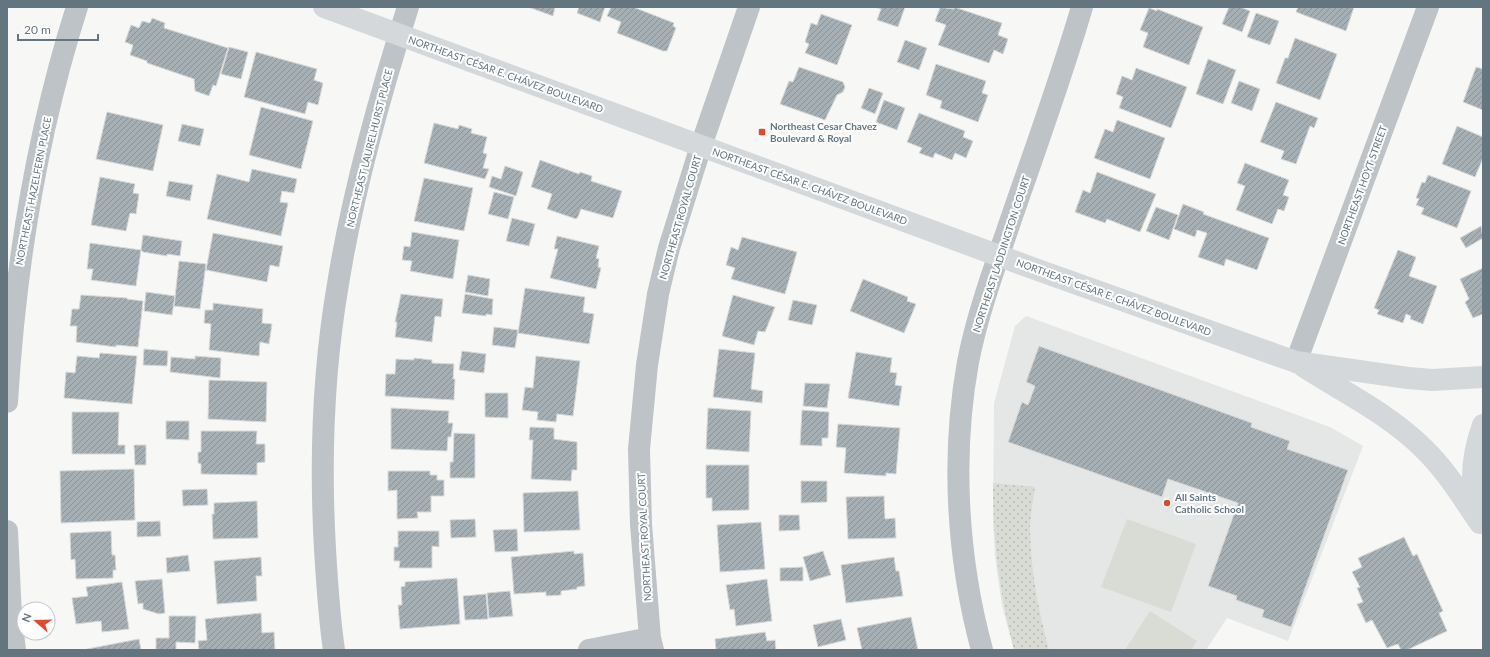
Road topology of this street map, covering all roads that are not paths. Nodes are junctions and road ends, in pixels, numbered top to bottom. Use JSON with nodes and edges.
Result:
{"nodes":[{"id":1,"x":77,"y":7,"type":"edge"},
{"id":2,"x":324,"y":7,"type":"edge"},
{"id":3,"x":408,"y":7,"type":"edge"},
{"id":4,"x":749,"y":7,"type":"edge"},
{"id":5,"x":1082,"y":7,"type":"edge"},
{"id":6,"x":1428,"y":7,"type":"edge"},
{"id":7,"x":399,"y":34,"type":"junction"},
{"id":8,"x":700,"y":146,"type":"junction"},
{"id":9,"x":999,"y":255,"type":"junction"},
{"id":10,"x":1296,"y":362,"type":"junction"},
{"id":11,"x":1483,"y":377,"type":"edge"},
{"id":12,"x":7,"y":402,"type":"edge"},
{"id":13,"x":1483,"y":425,"type":"edge"},
{"id":14,"x":1482,"y":527,"type":"edge"},
{"id":15,"x":7,"y":531,"type":"edge"},
{"id":16,"x":652,"y":644,"type":"edge"},
{"id":17,"x":15,"y":650,"type":"edge"},
{"id":18,"x":334,"y":650,"type":"edge"},
{"id":19,"x":589,"y":650,"type":"edge"},
{"id":20,"x":982,"y":650,"type":"edge"}],
"edges":[{"from":1,"to":12,"type":"street","name":"NORTHEAST HAZELFERN PLACE"},
{"from":2,"to":7,"type":"main road","name":"NORTHEAST CÉSAR E. CHÁVEZ BOULEVARD"},
{"from":3,"to":7,"type":"street","name":"NORTHEAST LAURELHURST PLACE"},
{"from":4,"to":8,"type":"street","name":"NORTHEAST ROYAL COURT"},
{"from":5,"to":9,"type":"street","name":"NORTHEAST LADDINGTON COURT"},
{"from":6,"to":10,"type":"street","name":"NORTHEAST HOYT STREET"},
{"from":7,"to":8,"type":"main road","name":"NORTHEAST CÉSAR E. CHÁVEZ BOULEVARD"},
{"from":7,"to":18,"type":"street","name":"NORTHEAST LAURELHURST PLACE"},
{"from":8,"to":9,"type":"main road","name":"NORTHEAST CÉSAR E. CHÁVEZ BOULEVARD"},
{"from":8,"to":16,"type":"street","name":"NORTHEAST ROYAL COURT"},
{"from":9,"to":10,"type":"main road","name":"NORTHEAST CÉSAR E. CHÁVEZ BOULEVARD"},
{"from":9,"to":20,"type":"street","name":"NORTHEAST LADDINGTON COURT"},
{"from":10,"to":11,"type":"main road","name":"NORTHEAST CÉSAR E. CHÁVEZ BOULEVARD"},
{"from":10,"to":14,"type":"main road","name":"NORTHEAST CÉSAR E. CHÁVEZ BOULEVARD"},
{"from":13,"to":14,"type":"main road"},
{"from":15,"to":17,"type":"street"},
{"from":16,"to":19,"type":"street"}]}
